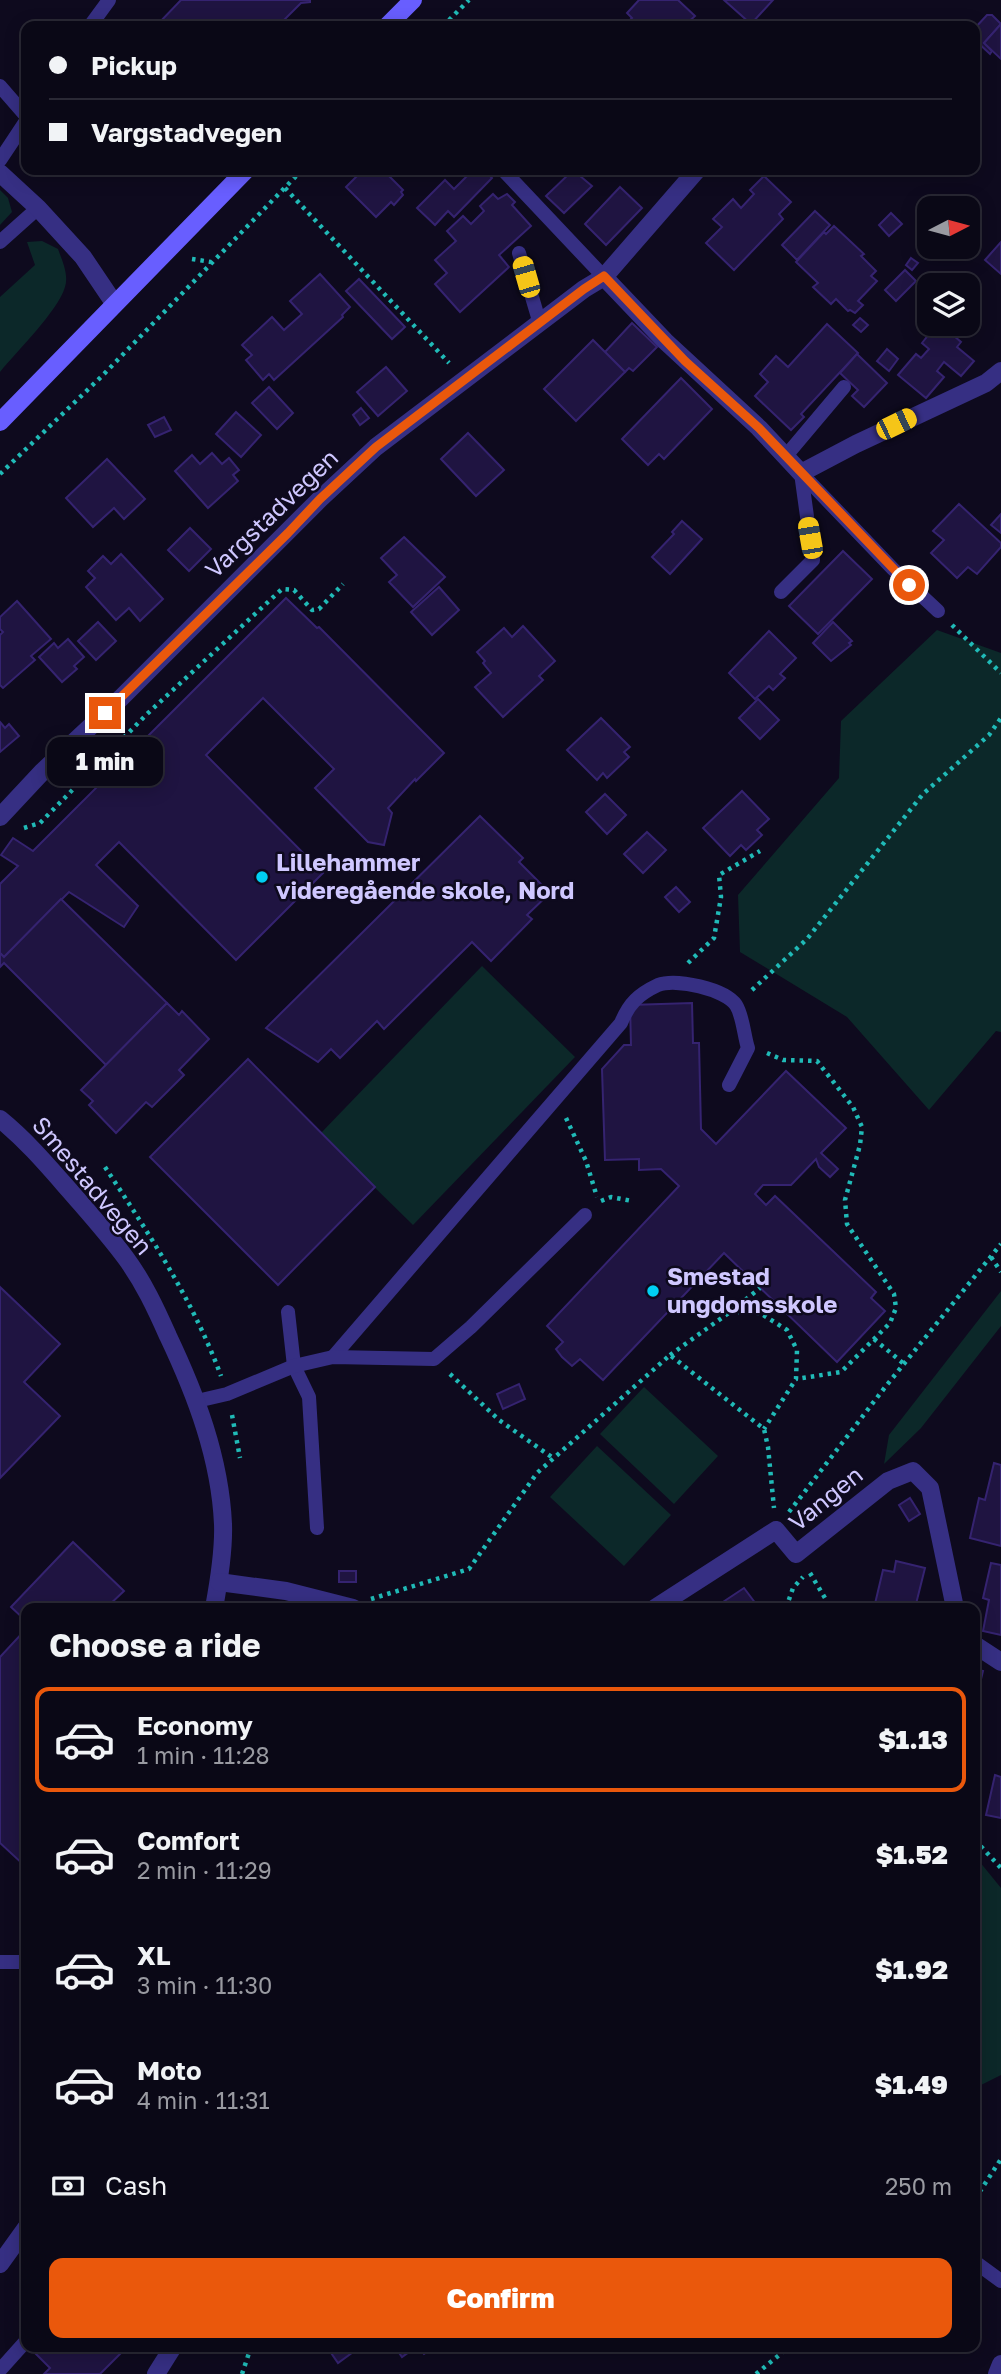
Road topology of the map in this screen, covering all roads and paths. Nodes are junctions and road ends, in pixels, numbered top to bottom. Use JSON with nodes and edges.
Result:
{"nodes":[{"id":1,"x":109,"y":0,"type":"edge"},
{"id":2,"x":413,"y":0,"type":"edge"},
{"id":3,"x":469,"y":0,"type":"edge"},
{"id":4,"x":98,"y":21,"type":"edge"},
{"id":5,"x":392,"y":21,"type":"edge"},
{"id":6,"x":448,"y":21,"type":"edge"},
{"id":7,"x":0,"y":86,"type":"edge"},
{"id":8,"x":21,"y":112,"type":"edge"},
{"id":9,"x":21,"y":126,"type":"edge"},
{"id":10,"x":0,"y":160,"type":"edge"},
{"id":11,"x":0,"y":173,"type":"edge"},
{"id":12,"x":241,"y":175,"type":"edge"},
{"id":13,"x":297,"y":175,"type":"edge"},
{"id":14,"x":508,"y":175,"type":"edge"},
{"id":15,"x":693,"y":175,"type":"edge"},
{"id":16,"x":285,"y":188,"type":"junction"},
{"id":17,"x":38,"y":208,"type":"junction"},
{"id":18,"x":0,"y":242,"type":"edge"},
{"id":19,"x":519,"y":253,"type":"dead end"},
{"id":20,"x":604,"y":276,"type":"junction"},
{"id":21,"x":114,"y":303,"type":"junction"},
{"id":22,"x":540,"y":324,"type":"junction"},
{"id":23,"x":1001,"y":371,"type":"edge"},
{"id":24,"x":464,"y":380,"type":"junction"},
{"id":25,"x":844,"y":387,"type":"dead end"},
{"id":26,"x":0,"y":422,"type":"edge"},
{"id":27,"x":785,"y":457,"type":"junction"},
{"id":28,"x":801,"y":473,"type":"junction"},
{"id":29,"x":0,"y":474,"type":"edge"},
{"id":30,"x":343,"y":584,"type":"dead end"},
{"id":31,"x":781,"y":593,"type":"dead end"},
{"id":32,"x":938,"y":611,"type":"joint"},
{"id":33,"x":1001,"y":673,"type":"edge"},
{"id":34,"x":1001,"y":718,"type":"edge"},
{"id":35,"x":51,"y":809,"type":"dead end"},
{"id":36,"x":0,"y":817,"type":"edge"},
{"id":37,"x":760,"y":851,"type":"dead end"},
{"id":38,"x":660,"y":985,"type":"junction"},
{"id":39,"x":736,"y":1006,"type":"junction"},
{"id":40,"x":748,"y":1048,"type":"junction"},
{"id":41,"x":729,"y":1085,"type":"dead end"},
{"id":42,"x":556,"y":1098,"type":"junction"},
{"id":43,"x":0,"y":1119,"type":"edge"},
{"id":44,"x":632,"y":1201,"type":"dead end"},
{"id":45,"x":585,"y":1215,"type":"dead end"},
{"id":46,"x":1001,"y":1244,"type":"edge"},
{"id":47,"x":991,"y":1257,"type":"junction"},
{"id":48,"x":1001,"y":1272,"type":"edge"},
{"id":49,"x":760,"y":1288,"type":"dead end"},
{"id":50,"x":288,"y":1312,"type":"dead end"},
{"id":51,"x":730,"y":1312,"type":"junction"},
{"id":52,"x":874,"y":1339,"type":"junction"},
{"id":53,"x":670,"y":1355,"type":"junction"},
{"id":54,"x":333,"y":1357,"type":"junction"},
{"id":55,"x":435,"y":1359,"type":"junction"},
{"id":56,"x":904,"y":1364,"type":"junction"},
{"id":57,"x":294,"y":1366,"type":"junction"},
{"id":58,"x":796,"y":1379,"type":"junction"},
{"id":59,"x":197,"y":1401,"type":"junction"},
{"id":60,"x":764,"y":1429,"type":"junction"},
{"id":61,"x":554,"y":1458,"type":"junction"},
{"id":62,"x":317,"y":1528,"type":"dead end"},
{"id":63,"x":776,"y":1530,"type":"junction"},
{"id":64,"x":219,"y":1582,"type":"junction"},
{"id":65,"x":215,"y":1603,"type":"edge"},
{"id":66,"x":334,"y":1603,"type":"edge"},
{"id":67,"x":363,"y":1603,"type":"edge"},
{"id":68,"x":663,"y":1603,"type":"edge"},
{"id":69,"x":788,"y":1603,"type":"edge"},
{"id":70,"x":828,"y":1603,"type":"edge"},
{"id":71,"x":955,"y":1603,"type":"edge"},
{"id":72,"x":980,"y":1648,"type":"edge"},
{"id":73,"x":1001,"y":1662,"type":"edge"},
{"id":74,"x":980,"y":1845,"type":"edge"},
{"id":75,"x":1001,"y":1868,"type":"edge"},
{"id":76,"x":0,"y":1962,"type":"edge"},
{"id":77,"x":21,"y":1962,"type":"edge"},
{"id":78,"x":1001,"y":2159,"type":"edge"},
{"id":79,"x":980,"y":2191,"type":"edge"},
{"id":80,"x":21,"y":2235,"type":"edge"},
{"id":81,"x":0,"y":2264,"type":"edge"},
{"id":82,"x":980,"y":2266,"type":"edge"},
{"id":83,"x":1001,"y":2281,"type":"edge"},
{"id":84,"x":21,"y":2347,"type":"edge"},
{"id":85,"x":170,"y":2352,"type":"edge"},
{"id":86,"x":249,"y":2352,"type":"edge"},
{"id":87,"x":783,"y":2352,"type":"edge"},
{"id":88,"x":1001,"y":2364,"type":"edge"},
{"id":89,"x":0,"y":2370,"type":"edge"},
{"id":90,"x":156,"y":2374,"type":"edge"},
{"id":91,"x":242,"y":2374,"type":"edge"},
{"id":92,"x":756,"y":2374,"type":"edge"},
{"id":93,"x":997,"y":2374,"type":"edge"}],
"edges":[{"from":1,"to":4,"type":"lane"},
{"from":2,"to":5,"type":"main road"},
{"from":3,"to":6,"type":"path"},
{"from":7,"to":8,"type":"lane"},
{"from":9,"to":10,"type":"lane"},
{"from":11,"to":17,"type":"street"},
{"from":12,"to":21,"type":"main road"},
{"from":13,"to":16,"type":"path"},
{"from":14,"to":20,"type":"lane"},
{"from":15,"to":20,"type":"street","name":"Vargstadvegen"},
{"from":16,"to":24,"type":"path"},
{"from":16,"to":29,"type":"path"},
{"from":17,"to":18,"type":"lane"},
{"from":17,"to":21,"type":"street"},
{"from":19,"to":22,"type":"lane"},
{"from":20,"to":22,"type":"street","name":"Vargstadvegen"},
{"from":20,"to":27,"type":"street"},
{"from":21,"to":26,"type":"main road"},
{"from":22,"to":24,"type":"street","name":"Vargstadvegen"},
{"from":23,"to":28,"type":"street"},
{"from":24,"to":36,"type":"street","name":"Vargstadvegen"},
{"from":25,"to":27,"type":"lane"},
{"from":27,"to":28,"type":"street"},
{"from":28,"to":31,"type":"lane"},
{"from":28,"to":32,"type":"lane"},
{"from":30,"to":35,"type":"path"},
{"from":32,"to":33,"type":"path"},
{"from":34,"to":39,"type":"path"},
{"from":37,"to":38,"type":"path"},
{"from":38,"to":39,"type":"lane"},
{"from":38,"to":42,"type":"lane"},
{"from":39,"to":40,"type":"lane"},
{"from":40,"to":41,"type":"lane"},
{"from":40,"to":52,"type":"path"},
{"from":42,"to":44,"type":"path"},
{"from":42,"to":54,"type":"lane"},
{"from":43,"to":59,"type":"street","name":"Smestadvegen"},
{"from":45,"to":55,"type":"lane"},
{"from":46,"to":47,"type":"path"},
{"from":47,"to":48,"type":"path"},
{"from":47,"to":56,"type":"path"},
{"from":49,"to":51,"type":"path"},
{"from":50,"to":57,"type":"lane"},
{"from":51,"to":53,"type":"path"},
{"from":51,"to":58,"type":"path"},
{"from":52,"to":56,"type":"path"},
{"from":52,"to":58,"type":"path"},
{"from":53,"to":60,"type":"path"},
{"from":53,"to":61,"type":"path"},
{"from":54,"to":55,"type":"lane"},
{"from":54,"to":57,"type":"lane"},
{"from":55,"to":61,"type":"path"},
{"from":56,"to":63,"type":"path"},
{"from":57,"to":59,"type":"lane"},
{"from":57,"to":62,"type":"lane"},
{"from":58,"to":60,"type":"path"},
{"from":59,"to":64,"type":"street","name":"Smestadvegen"},
{"from":60,"to":63,"type":"path"},
{"from":61,"to":67,"type":"path"},
{"from":63,"to":68,"type":"street","name":"Vangen"},
{"from":63,"to":71,"type":"street","name":"Vangen"},
{"from":64,"to":65,"type":"street","name":"Smestadvegen"},
{"from":64,"to":66,"type":"street"},
{"from":69,"to":70,"type":"path"},
{"from":72,"to":73,"type":"street"},
{"from":74,"to":75,"type":"path"},
{"from":76,"to":77,"type":"lane"},
{"from":78,"to":79,"type":"path"},
{"from":80,"to":81,"type":"street"},
{"from":82,"to":83,"type":"lane"},
{"from":84,"to":89,"type":"lane"},
{"from":85,"to":90,"type":"street"},
{"from":86,"to":91,"type":"path"},
{"from":87,"to":92,"type":"path"},
{"from":88,"to":93,"type":"street"}]}
